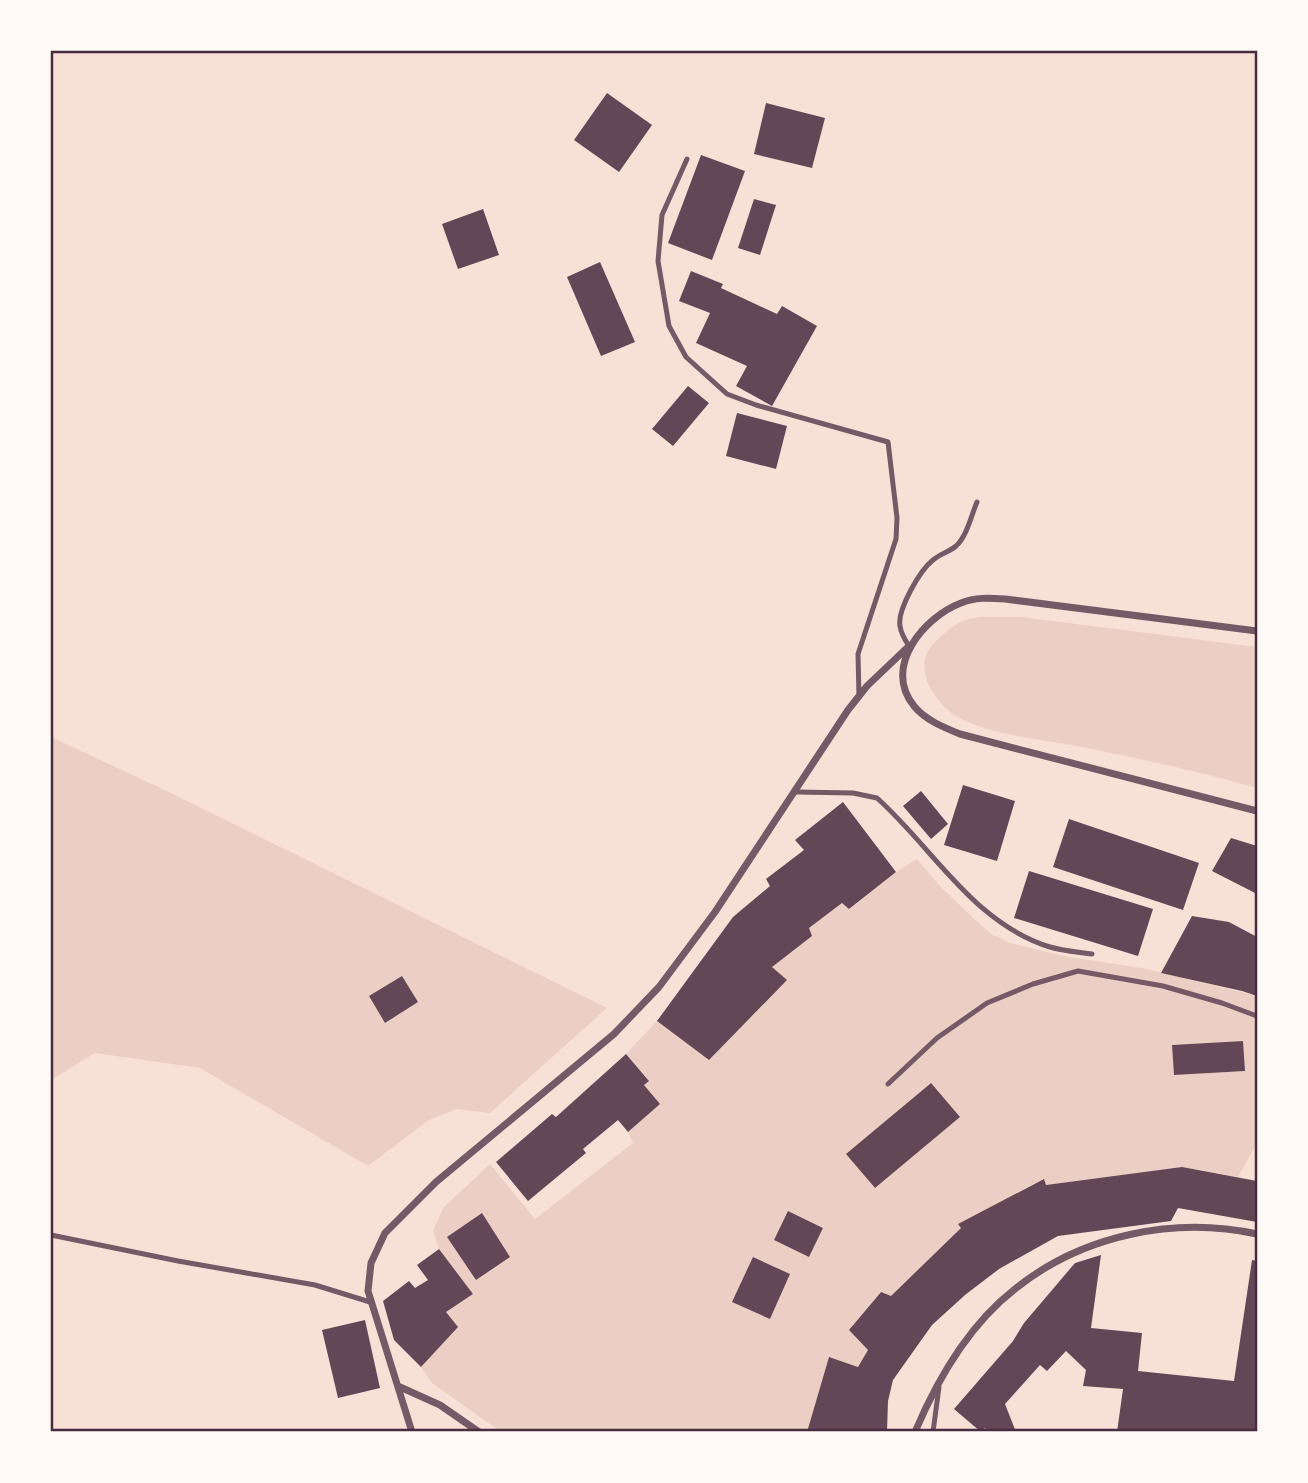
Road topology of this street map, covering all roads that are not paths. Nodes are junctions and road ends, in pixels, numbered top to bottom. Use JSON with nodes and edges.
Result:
{"nodes":[{"id":1,"x":687,"y":159,"type":"dead end"},
{"id":2,"x":977,"y":502,"type":"dead end"},
{"id":3,"x":1257,"y":631,"type":"edge"},
{"id":4,"x":909,"y":646,"type":"junction"},
{"id":5,"x":859,"y":697,"type":"junction"},
{"id":6,"x":796,"y":792,"type":"junction"},
{"id":7,"x":1257,"y":811,"type":"edge"},
{"id":8,"x":1092,"y":954,"type":"dead end"},
{"id":9,"x":1257,"y":1016,"type":"edge"},
{"id":10,"x":888,"y":1084,"type":"dead end"},
{"id":11,"x":1257,"y":1234,"type":"edge"},
{"id":12,"x":51,"y":1236,"type":"edge"},
{"id":13,"x":370,"y":1302,"type":"junction"},
{"id":14,"x":939,"y":1382,"type":"junction"},
{"id":15,"x":400,"y":1387,"type":"junction"},
{"id":16,"x":412,"y":1432,"type":"edge"},
{"id":17,"x":479,"y":1432,"type":"edge"},
{"id":18,"x":915,"y":1432,"type":"edge"},
{"id":19,"x":933,"y":1432,"type":"edge"}],
"edges":[{"from":1,"to":5,"type":"lane"},
{"from":2,"to":4,"type":"lane"},
{"from":3,"to":4,"type":"street"},
{"from":4,"to":5,"type":"street"},
{"from":4,"to":7,"type":"street"},
{"from":5,"to":6,"type":"street"},
{"from":6,"to":8,"type":"lane"},
{"from":6,"to":13,"type":"street"},
{"from":9,"to":10,"type":"lane"},
{"from":11,"to":14,"type":"street"},
{"from":12,"to":13,"type":"lane"},
{"from":13,"to":15,"type":"street"},
{"from":14,"to":18,"type":"street"},
{"from":14,"to":19,"type":"lane"},
{"from":15,"to":16,"type":"street"},
{"from":15,"to":17,"type":"street"}]}
